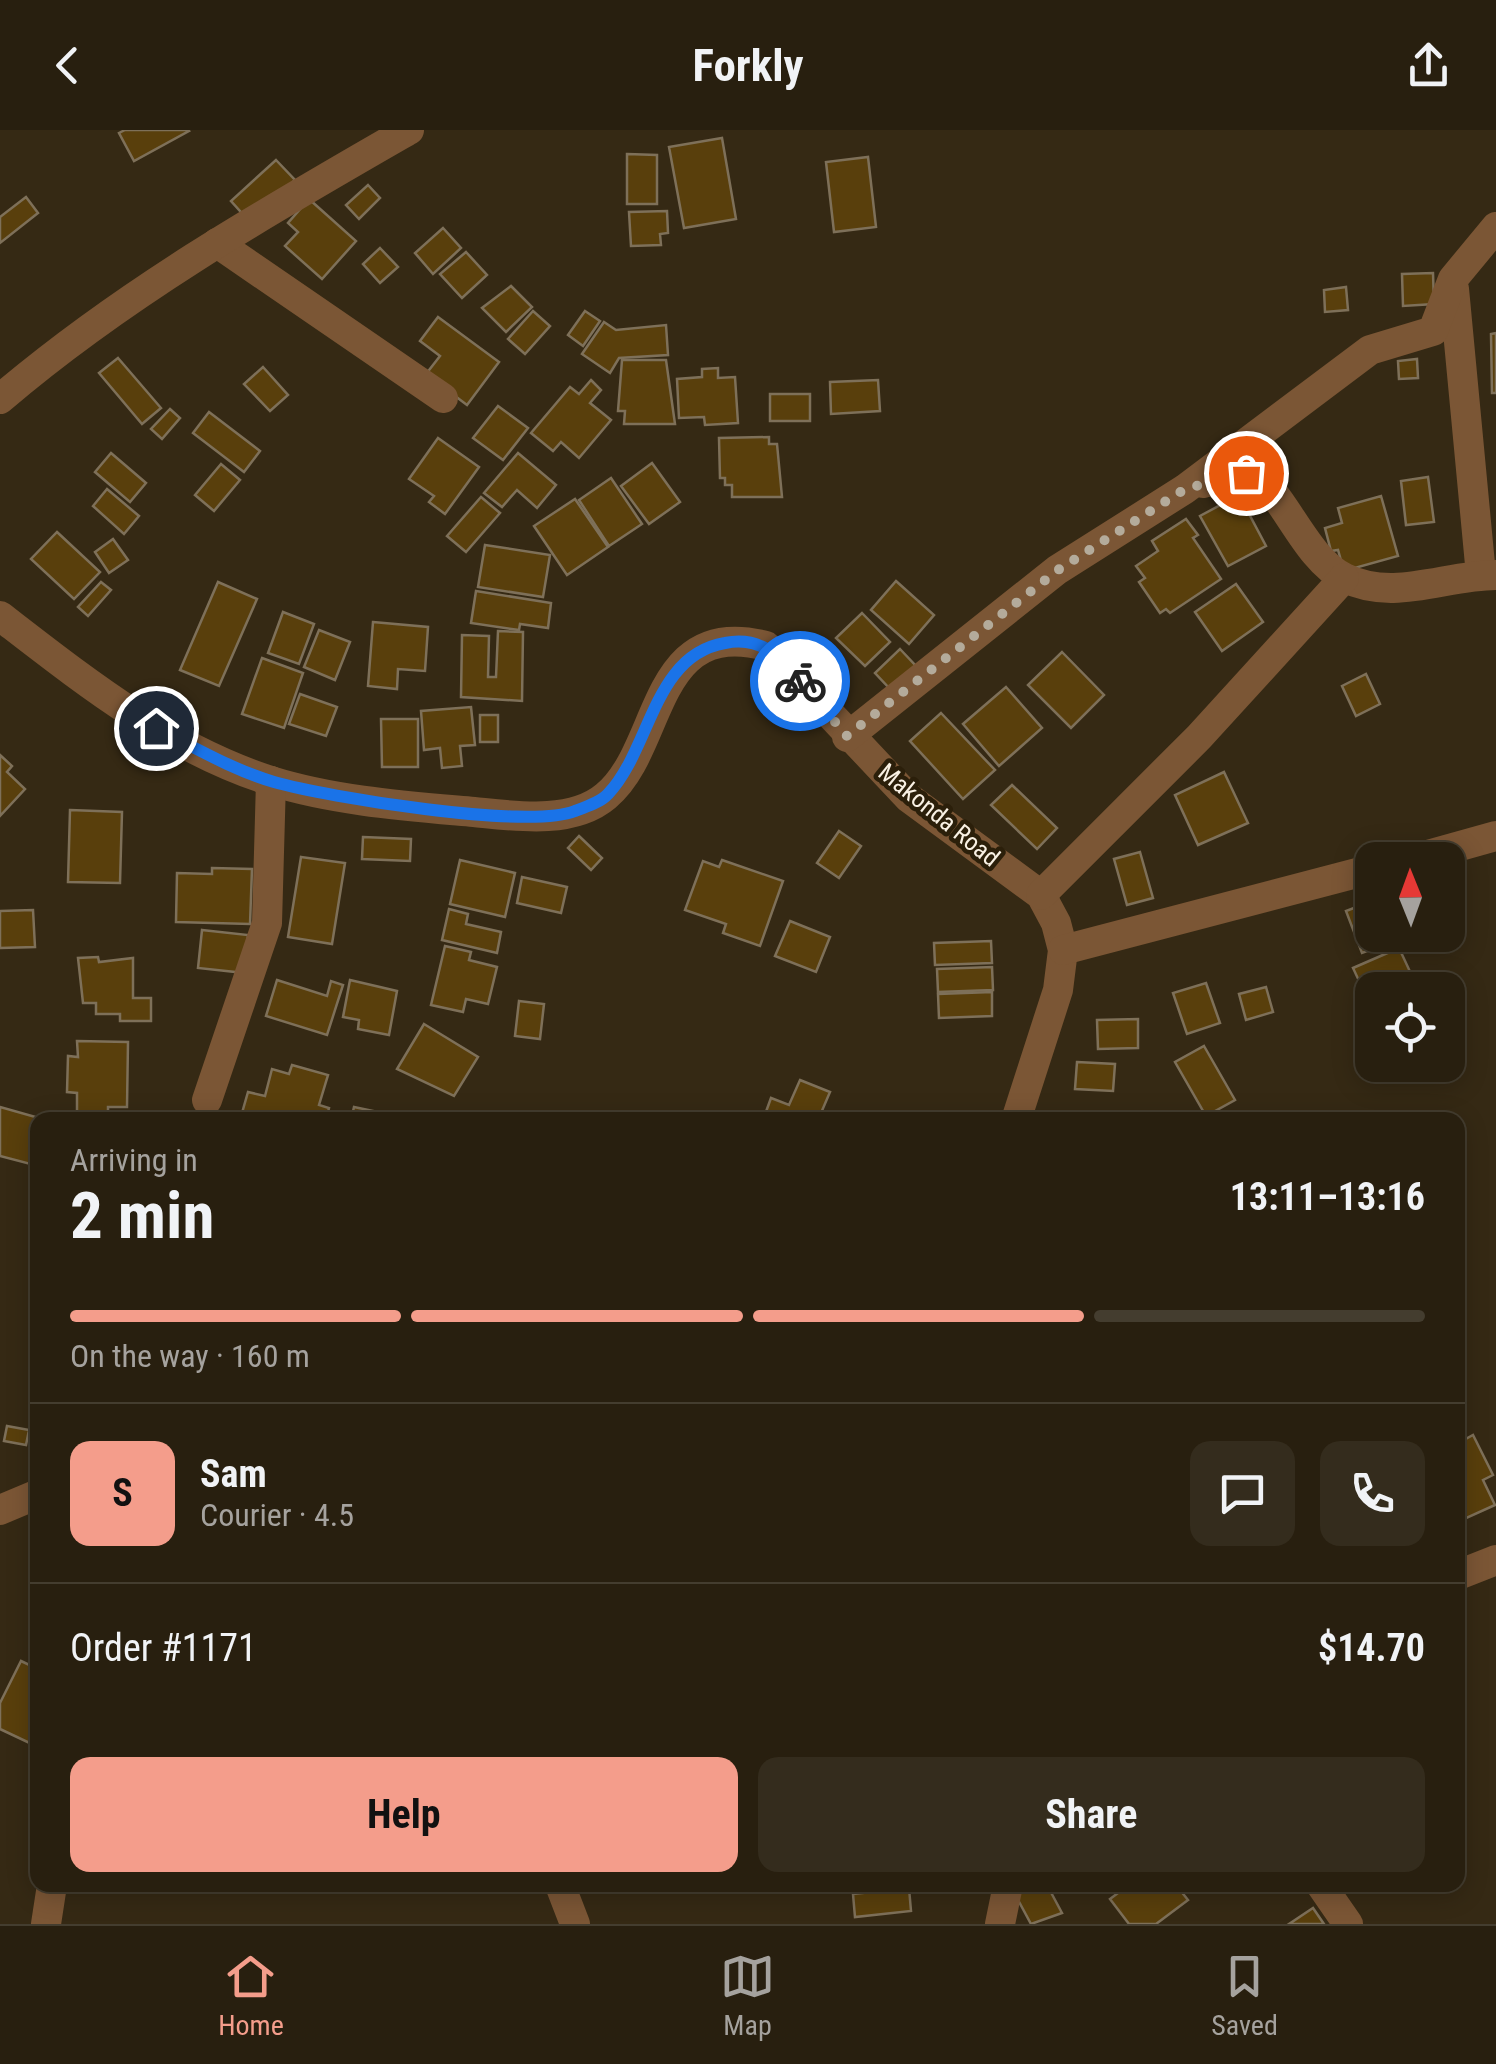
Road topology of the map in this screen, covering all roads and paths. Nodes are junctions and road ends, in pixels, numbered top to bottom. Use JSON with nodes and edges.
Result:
{"nodes":[{"id":1,"x":409,"y":130,"type":"edge"},
{"id":2,"x":1496,"y":227,"type":"edge"},
{"id":3,"x":217,"y":244,"type":"junction"},
{"id":4,"x":1453,"y":279,"type":"junction"},
{"id":5,"x":444,"y":398,"type":"dead end"},
{"id":6,"x":0,"y":400,"type":"edge"},
{"id":7,"x":1185,"y":489,"type":"junction"},
{"id":8,"x":1489,"y":575,"type":"edge"},
{"id":9,"x":1344,"y":578,"type":"junction"},
{"id":10,"x":0,"y":616,"type":"edge"},
{"id":11,"x":847,"y":736,"type":"junction"},
{"id":12,"x":272,"y":782,"type":"junction"},
{"id":13,"x":1496,"y":836,"type":"edge"},
{"id":14,"x":1465,"y":845,"type":"edge"},
{"id":15,"x":1355,"y":873,"type":"edge"},
{"id":16,"x":1041,"y":894,"type":"junction"},
{"id":17,"x":1062,"y":950,"type":"junction"},
{"id":18,"x":207,"y":1100,"type":"dead end"},
{"id":19,"x":1019,"y":1112,"type":"edge"},
{"id":20,"x":30,"y":1497,"type":"edge"},
{"id":21,"x":0,"y":1510,"type":"edge"},
{"id":22,"x":1496,"y":1560,"type":"edge"},
{"id":23,"x":1465,"y":1572,"type":"edge"},
{"id":24,"x":51,"y":1892,"type":"edge"},
{"id":25,"x":563,"y":1892,"type":"edge"},
{"id":26,"x":1007,"y":1892,"type":"edge"},
{"id":27,"x":1326,"y":1892,"type":"edge"},
{"id":28,"x":46,"y":1924,"type":"edge"},
{"id":29,"x":574,"y":1924,"type":"edge"},
{"id":30,"x":1000,"y":1924,"type":"edge"},
{"id":31,"x":1348,"y":1924,"type":"edge"}],
"edges":[{"from":1,"to":3,"type":"street"},
{"from":2,"to":4,"type":"street"},
{"from":3,"to":5,"type":"street"},
{"from":3,"to":6,"type":"street"},
{"from":4,"to":7,"type":"street"},
{"from":4,"to":8,"type":"street"},
{"from":7,"to":9,"type":"street"},
{"from":7,"to":11,"type":"street"},
{"from":8,"to":9,"type":"street"},
{"from":9,"to":16,"type":"street"},
{"from":10,"to":12,"type":"street","name":"Makonda Road"},
{"from":11,"to":12,"type":"street","name":"Makonda Road"},
{"from":11,"to":16,"type":"street","name":"Makonda Road"},
{"from":12,"to":18,"type":"street"},
{"from":13,"to":14,"type":"street"},
{"from":15,"to":17,"type":"street"},
{"from":16,"to":17,"type":"street"},
{"from":17,"to":19,"type":"street"},
{"from":20,"to":21,"type":"street"},
{"from":22,"to":23,"type":"street"},
{"from":24,"to":28,"type":"street"},
{"from":25,"to":29,"type":"street"},
{"from":26,"to":30,"type":"street"},
{"from":27,"to":31,"type":"street"}]}
